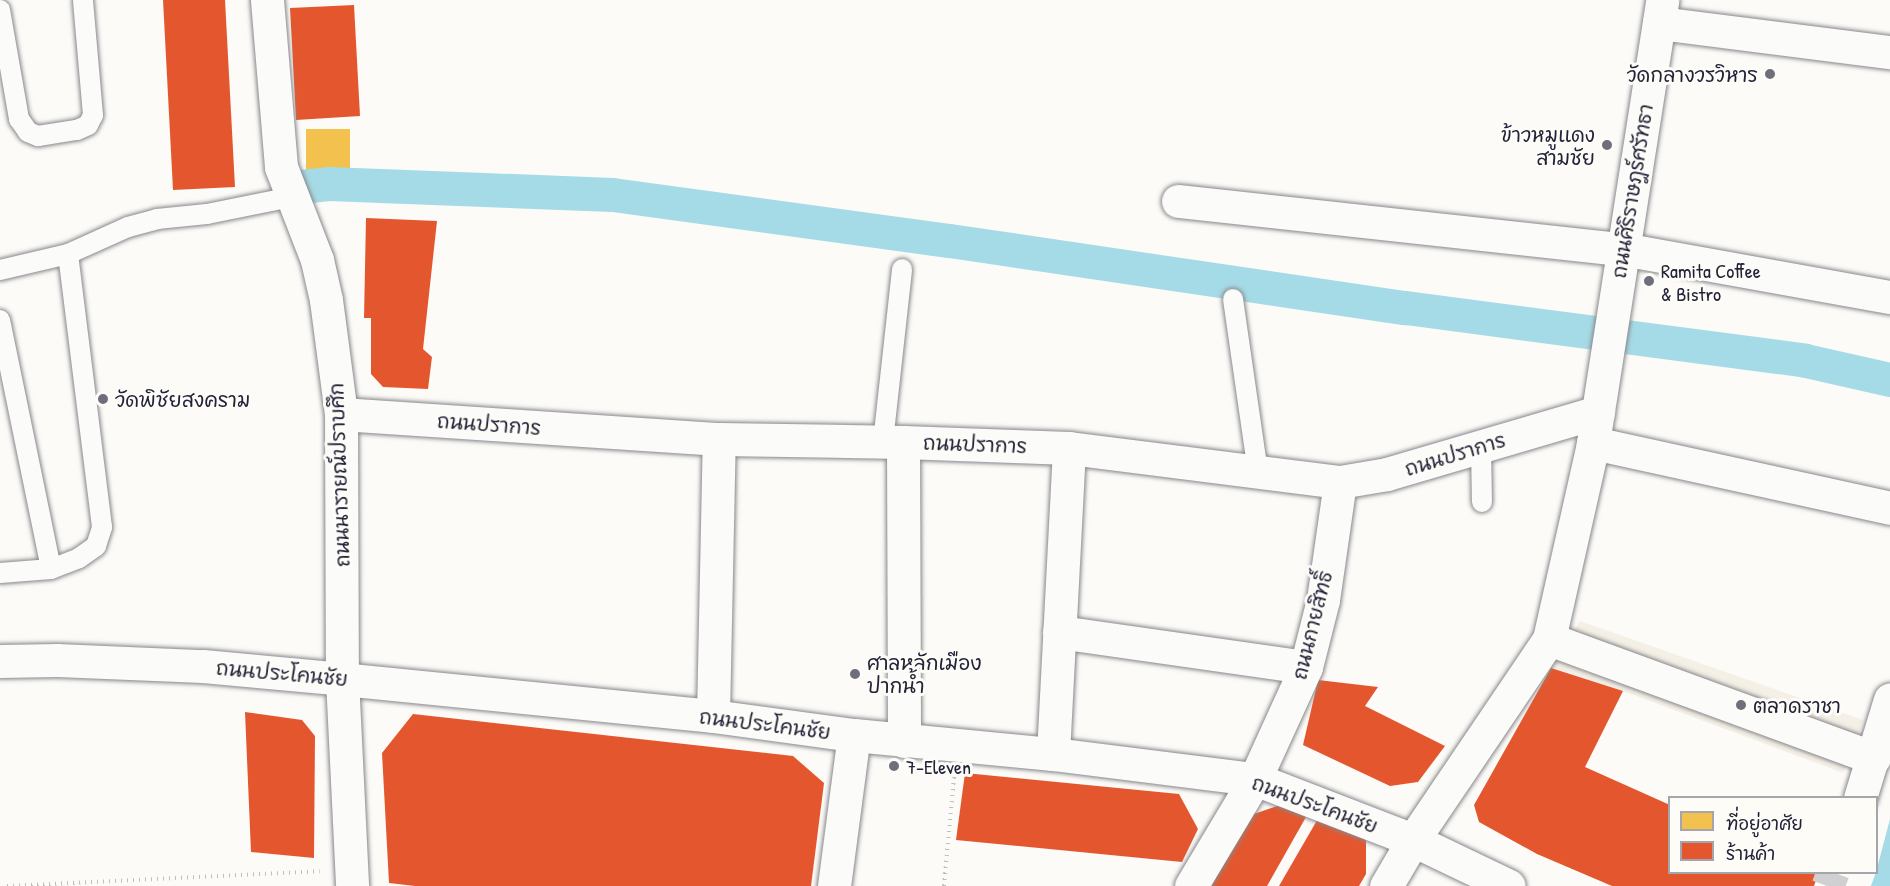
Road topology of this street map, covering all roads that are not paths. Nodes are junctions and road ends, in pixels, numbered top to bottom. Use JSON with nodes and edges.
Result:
{"nodes":[{"id":1,"x":83,"y":0,"type":"edge"},
{"id":2,"x":267,"y":0,"type":"edge"},
{"id":3,"x":0,"y":10,"type":"edge"},
{"id":4,"x":1660,"y":11,"type":"edge"},
{"id":5,"x":1890,"y":52,"type":"edge"},
{"id":6,"x":291,"y":197,"type":"junction"},
{"id":7,"x":1178,"y":201,"type":"dead end"},
{"id":8,"x":1622,"y":249,"type":"junction"},
{"id":9,"x":68,"y":254,"type":"junction"},
{"id":10,"x":902,"y":269,"type":"dead end"},
{"id":11,"x":0,"y":270,"type":"edge"},
{"id":12,"x":1890,"y":297,"type":"edge"},
{"id":13,"x":1233,"y":299,"type":"dead end"},
{"id":14,"x":0,"y":320,"type":"edge"},
{"id":15,"x":1598,"y":412,"type":"junction"},
{"id":16,"x":341,"y":414,"type":"junction"},
{"id":17,"x":719,"y":439,"type":"junction"},
{"id":18,"x":893,"y":442,"type":"junction"},
{"id":19,"x":1593,"y":444,"type":"junction"},
{"id":20,"x":1481,"y":447,"type":"junction"},
{"id":21,"x":1069,"y":448,"type":"junction"},
{"id":22,"x":1258,"y":472,"type":"junction"},
{"id":23,"x":1340,"y":482,"type":"junction"},
{"id":24,"x":1482,"y":502,"type":"dead end"},
{"id":25,"x":1890,"y":508,"type":"edge"},
{"id":26,"x":51,"y":569,"type":"junction"},
{"id":27,"x":0,"y":573,"type":"edge"},
{"id":28,"x":1059,"y":632,"type":"junction"},
{"id":29,"x":1548,"y":639,"type":"junction"},
{"id":30,"x":0,"y":661,"type":"edge"},
{"id":31,"x":1306,"y":667,"type":"junction"},
{"id":32,"x":342,"y":679,"type":"junction"},
{"id":33,"x":1890,"y":699,"type":"edge"},
{"id":34,"x":713,"y":716,"type":"junction"},
{"id":35,"x":854,"y":735,"type":"junction"},
{"id":36,"x":904,"y":741,"type":"junction"},
{"id":37,"x":1053,"y":754,"type":"junction"},
{"id":38,"x":1874,"y":758,"type":"junction"},
{"id":39,"x":1255,"y":779,"type":"junction"},
{"id":40,"x":1861,"y":796,"type":"edge"},
{"id":41,"x":1413,"y":840,"type":"junction"},
{"id":42,"x":351,"y":878,"type":"edge"},
{"id":43,"x":834,"y":886,"type":"edge"},
{"id":44,"x":1191,"y":886,"type":"edge"},
{"id":45,"x":1386,"y":886,"type":"edge"},
{"id":46,"x":1509,"y":886,"type":"edge"}],
"edges":[{"from":1,"to":3,"type":"lane"},
{"from":2,"to":6,"type":"street","name":"ถนนนารายณ์ปราบศึก"},
{"from":4,"to":5,"type":"street"},
{"from":4,"to":8,"type":"street","name":"ถนนศิริราษฎร์ศรัทธา"},
{"from":6,"to":9,"type":"lane"},
{"from":6,"to":16,"type":"street","name":"ถนนนารายณ์ปราบศึก"},
{"from":7,"to":8,"type":"street"},
{"from":8,"to":12,"type":"street"},
{"from":8,"to":15,"type":"street","name":"ถนนศิริราษฎร์ศรัทธา"},
{"from":9,"to":11,"type":"lane"},
{"from":9,"to":26,"type":"lane"},
{"from":10,"to":18,"type":"lane"},
{"from":13,"to":22,"type":"lane"},
{"from":14,"to":26,"type":"lane"},
{"from":15,"to":19,"type":"street","name":"ถนนศิริราษฎร์ศรัทธา"},
{"from":15,"to":20,"type":"street","name":"ถนนปราการ"},
{"from":16,"to":17,"type":"street","name":"ถนนปราการ"},
{"from":16,"to":32,"type":"street","name":"ถนนนารายณ์ปราบศึก"},
{"from":17,"to":18,"type":"street","name":"ถนนปราการ"},
{"from":17,"to":34,"type":"street"},
{"from":18,"to":21,"type":"street","name":"ถนนปราการ"},
{"from":18,"to":36,"type":"street"},
{"from":19,"to":25,"type":"street"},
{"from":19,"to":29,"type":"street","name":"ถนนศิริราษฎร์ศรัทธา"},
{"from":20,"to":23,"type":"street","name":"ถนนปราการ"},
{"from":20,"to":24,"type":"lane"},
{"from":21,"to":22,"type":"street","name":"ถนนปราการ"},
{"from":21,"to":28,"type":"street"},
{"from":22,"to":23,"type":"street","name":"ถนนปราการ"},
{"from":23,"to":31,"type":"street","name":"ถนนกายสิทธิ์"},
{"from":26,"to":27,"type":"lane"},
{"from":28,"to":31,"type":"street"},
{"from":28,"to":37,"type":"street"},
{"from":29,"to":38,"type":"street"},
{"from":29,"to":41,"type":"street"},
{"from":30,"to":32,"type":"street","name":"ถนนประโคนชัย"},
{"from":31,"to":39,"type":"street","name":"ถนนกายสิทธิ์"},
{"from":32,"to":34,"type":"street","name":"ถนนประโคนชัย"},
{"from":32,"to":42,"type":"street","name":"ถนนนารายณ์ปราบศึก"},
{"from":33,"to":38,"type":"street"},
{"from":34,"to":35,"type":"street","name":"ถนนประโคนชัย"},
{"from":35,"to":36,"type":"street","name":"ถนนประโคนชัย"},
{"from":35,"to":43,"type":"street"},
{"from":36,"to":37,"type":"street","name":"ถนนประโคนชัย"},
{"from":37,"to":39,"type":"street","name":"ถนนประโคนชัย"},
{"from":38,"to":40,"type":"street"},
{"from":39,"to":41,"type":"street","name":"ถนนประโคนชัย"},
{"from":39,"to":44,"type":"street","name":"ถนนกายสิทธิ์"},
{"from":41,"to":45,"type":"street"},
{"from":41,"to":46,"type":"street","name":"ถนนประโคนชัย"}]}
